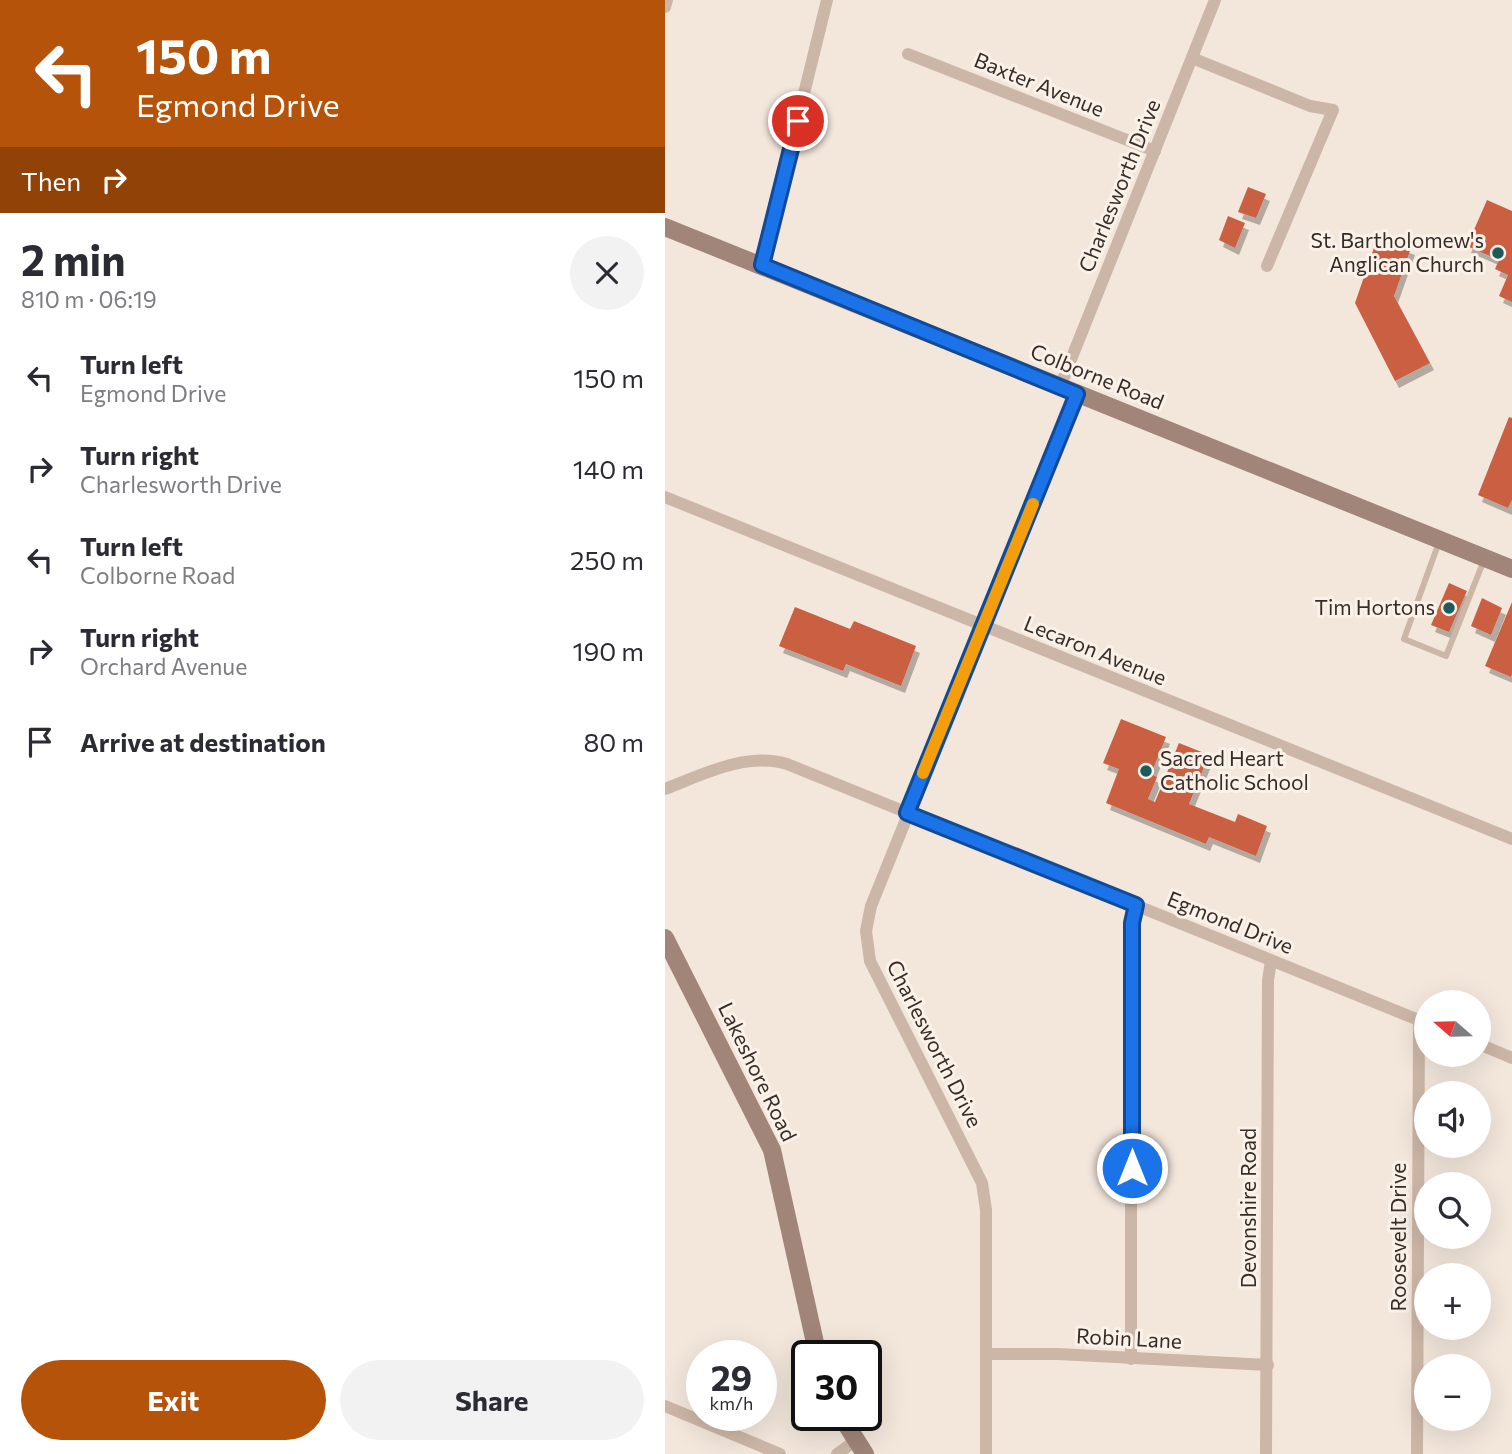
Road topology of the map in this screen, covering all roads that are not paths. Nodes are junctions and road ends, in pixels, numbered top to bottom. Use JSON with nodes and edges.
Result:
{"nodes":[{"id":1,"x":667,"y":0,"type":"edge"},
{"id":2,"x":827,"y":0,"type":"edge"},
{"id":3,"x":1215,"y":0,"type":"edge"},
{"id":4,"x":665,"y":7,"type":"edge"},
{"id":5,"x":908,"y":54,"type":"dead end"},
{"id":6,"x":1192,"y":58,"type":"junction"},
{"id":7,"x":1155,"y":151,"type":"junction"},
{"id":8,"x":665,"y":227,"type":"edge"},
{"id":9,"x":762,"y":265,"type":"junction"},
{"id":10,"x":1267,"y":265,"type":"dead end"},
{"id":11,"x":1069,"y":391,"type":"junction"},
{"id":12,"x":665,"y":497,"type":"edge"},
{"id":13,"x":1440,"y":540,"type":"junction"},
{"id":14,"x":1484,"y":558,"type":"junction"},
{"id":15,"x":1512,"y":569,"type":"edge"},
{"id":16,"x":983,"y":626,"type":"junction"},
{"id":17,"x":665,"y":789,"type":"edge"},
{"id":18,"x":907,"y":813,"type":"junction"},
{"id":19,"x":1512,"y":839,"type":"edge"},
{"id":20,"x":1136,"y":905,"type":"junction"},
{"id":21,"x":665,"y":938,"type":"edge"},
{"id":22,"x":1271,"y":961,"type":"junction"},
{"id":23,"x":1414,"y":1019,"type":"edge"},
{"id":24,"x":1491,"y":1049,"type":"edge"},
{"id":25,"x":1512,"y":1058,"type":"edge"},
{"id":26,"x":1421,"y":1068,"type":"edge"},
{"id":27,"x":815,"y":1340,"type":"edge"},
{"id":28,"x":987,"y":1354,"type":"junction"},
{"id":29,"x":1131,"y":1359,"type":"junction"},
{"id":30,"x":1268,"y":1365,"type":"junction"},
{"id":31,"x":665,"y":1406,"type":"edge"},
{"id":32,"x":849,"y":1431,"type":"edge"},
{"id":33,"x":860,"y":1450,"type":"edge"},
{"id":34,"x":780,"y":1454,"type":"edge"},
{"id":35,"x":837,"y":1454,"type":"edge"},
{"id":36,"x":986,"y":1454,"type":"edge"},
{"id":37,"x":1266,"y":1454,"type":"edge"},
{"id":38,"x":1417,"y":1454,"type":"edge"}],
"edges":[{"from":1,"to":4,"type":"street"},
{"from":2,"to":9,"type":"street"},
{"from":3,"to":6,"type":"street","name":"Charlesworth Drive"},
{"from":5,"to":7,"type":"street","name":"Baxter Avenue"},
{"from":6,"to":7,"type":"street","name":"Charlesworth Drive"},
{"from":6,"to":10,"type":"street"},
{"from":7,"to":11,"type":"street","name":"Charlesworth Drive"},
{"from":8,"to":9,"type":"street","name":"Colborne Road"},
{"from":9,"to":11,"type":"street","name":"Colborne Road"},
{"from":11,"to":13,"type":"street","name":"Colborne Road"},
{"from":11,"to":16,"type":"street","name":"Charlesworth Drive"},
{"from":12,"to":16,"type":"street","name":"Lecaron Avenue"},
{"from":13,"to":14,"type":"street","name":"Colborne Road"},
{"from":13,"to":14,"type":"lane"},
{"from":14,"to":15,"type":"street","name":"Colborne Road"},
{"from":16,"to":18,"type":"street","name":"Charlesworth Drive"},
{"from":16,"to":19,"type":"street","name":"Lecaron Avenue"},
{"from":17,"to":18,"type":"street","name":"Egmond Drive"},
{"from":18,"to":20,"type":"street","name":"Egmond Drive"},
{"from":18,"to":28,"type":"street","name":"Charlesworth Drive"},
{"from":20,"to":22,"type":"street","name":"Egmond Drive"},
{"from":20,"to":29,"type":"street"},
{"from":21,"to":27,"type":"street","name":"Lakeshore Road"},
{"from":22,"to":23,"type":"street","name":"Egmond Drive"},
{"from":22,"to":30,"type":"street","name":"Devonshire Road"},
{"from":24,"to":25,"type":"street"},
{"from":26,"to":38,"type":"street","name":"Roosevelt Drive"},
{"from":28,"to":29,"type":"street","name":"Robin Lane"},
{"from":28,"to":36,"type":"street","name":"Charlesworth Drive"},
{"from":29,"to":30,"type":"street","name":"Robin Lane"},
{"from":30,"to":37,"type":"street","name":"Devonshire Road"},
{"from":31,"to":34,"type":"street"},
{"from":32,"to":33,"type":"street"},
{"from":33,"to":35,"type":"street"}]}
